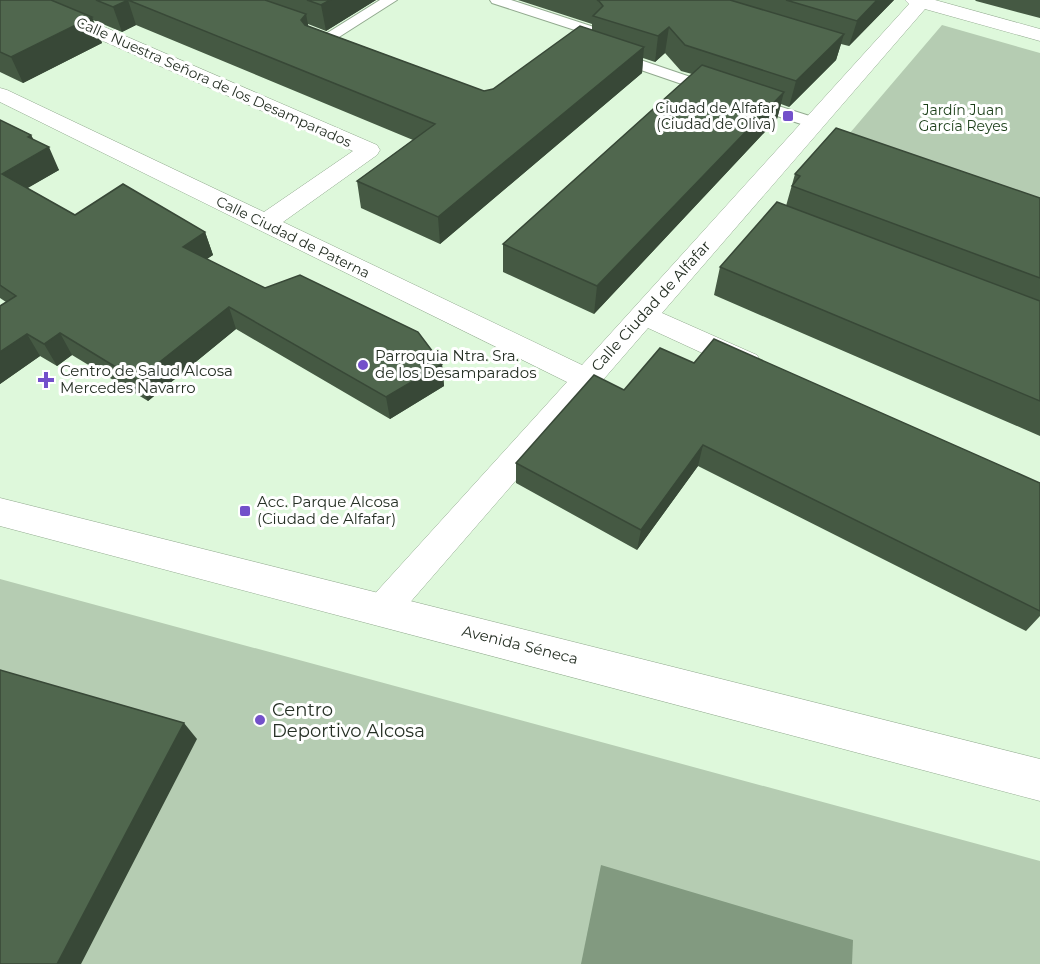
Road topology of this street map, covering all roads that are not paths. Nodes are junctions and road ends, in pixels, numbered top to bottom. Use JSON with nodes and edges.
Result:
{"nodes":[{"id":1,"x":26,"y":0,"type":"edge"},
{"id":2,"x":390,"y":0,"type":"edge"},
{"id":3,"x":497,"y":0,"type":"edge"},
{"id":4,"x":917,"y":1,"type":"edge"},
{"id":5,"x":1009,"y":8,"type":"dead end"},
{"id":6,"x":997,"y":23,"type":"junction"},
{"id":7,"x":304,"y":30,"type":"edge"},
{"id":8,"x":1040,"y":35,"type":"edge"},
{"id":9,"x":326,"y":38,"type":"junction"},
{"id":10,"x":348,"y":57,"type":"edge"},
{"id":11,"x":0,"y":94,"type":"edge"},
{"id":12,"x":813,"y":123,"type":"junction"},
{"id":13,"x":265,"y":223,"type":"junction"},
{"id":14,"x":643,"y":315,"type":"junction"},
{"id":15,"x":772,"y":373,"type":"edge"},
{"id":16,"x":586,"y":379,"type":"junction"},
{"id":17,"x":0,"y":512,"type":"edge"},
{"id":18,"x":382,"y":610,"type":"junction"},
{"id":19,"x":1040,"y":780,"type":"edge"}],
"edges":[{"from":1,"to":13,"type":"street","name":"Calle Nuestra Señora de los Desamparados"},
{"from":2,"to":9,"type":"street"},
{"from":3,"to":12,"type":"street"},
{"from":4,"to":6,"type":"street"},
{"from":4,"to":12,"type":"street","name":"Calle Ciudad de Alfafar"},
{"from":5,"to":6,"type":"street"},
{"from":6,"to":8,"type":"street"},
{"from":7,"to":9,"type":"street"},
{"from":9,"to":10,"type":"street"},
{"from":11,"to":13,"type":"street","name":"Calle Ciudad de Paterna"},
{"from":12,"to":14,"type":"street","name":"Calle Ciudad de Alfafar"},
{"from":13,"to":16,"type":"street","name":"Calle Ciudad de Paterna"},
{"from":14,"to":15,"type":"street"},
{"from":14,"to":16,"type":"street","name":"Calle Ciudad de Alfafar"},
{"from":16,"to":18,"type":"street","name":"Calle Ciudad de Alfafar"},
{"from":17,"to":18,"type":"street","name":"Avenida Séneca"},
{"from":18,"to":19,"type":"street","name":"Avenida Séneca"}]}
